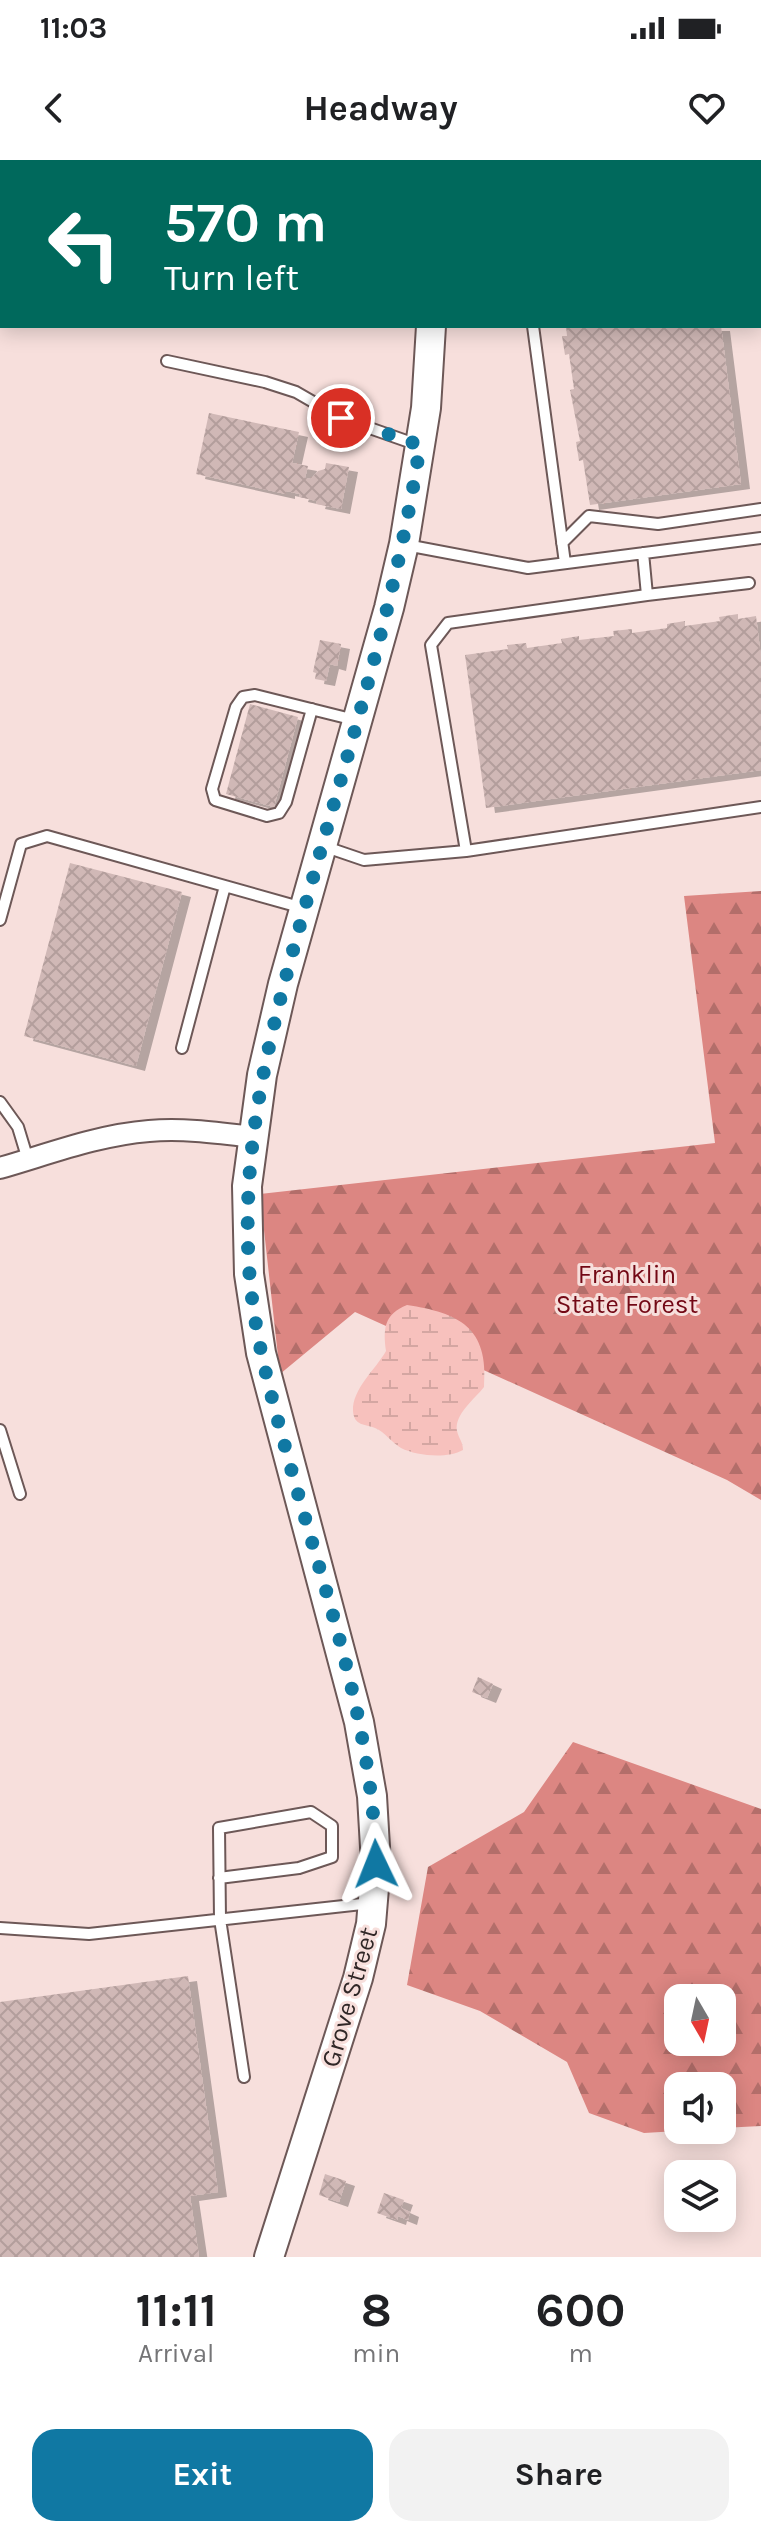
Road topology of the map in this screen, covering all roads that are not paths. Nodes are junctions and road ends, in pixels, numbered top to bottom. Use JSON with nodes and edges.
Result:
{"nodes":[{"id":1,"x":431,"y":328,"type":"edge"},
{"id":2,"x":533,"y":328,"type":"edge"},
{"id":3,"x":167,"y":361,"type":"dead end"},
{"id":4,"x":420,"y":445,"type":"junction"},
{"id":5,"x":761,"y":509,"type":"edge"},
{"id":6,"x":761,"y":538,"type":"edge"},
{"id":7,"x":562,"y":543,"type":"junction"},
{"id":8,"x":404,"y":544,"type":"junction"},
{"id":9,"x":643,"y":553,"type":"junction"},
{"id":10,"x":565,"y":563,"type":"junction"},
{"id":11,"x":749,"y":583,"type":"dead end"},
{"id":12,"x":647,"y":595,"type":"junction"},
{"id":13,"x":312,"y":709,"type":"junction"},
{"id":14,"x":357,"y":720,"type":"junction"},
{"id":15,"x":761,"y":807,"type":"edge"},
{"id":16,"x":321,"y":845,"type":"junction"},
{"id":17,"x":466,"y":851,"type":"junction"},
{"id":18,"x":225,"y":886,"type":"junction"},
{"id":19,"x":305,"y":908,"type":"junction"},
{"id":20,"x":0,"y":920,"type":"edge"},
{"id":21,"x":182,"y":1048,"type":"dead end"},
{"id":22,"x":0,"y":1102,"type":"edge"},
{"id":23,"x":253,"y":1137,"type":"junction"},
{"id":24,"x":28,"y":1160,"type":"junction"},
{"id":25,"x":0,"y":1168,"type":"edge"},
{"id":26,"x":0,"y":1430,"type":"edge"},
{"id":27,"x":20,"y":1494,"type":"dead end"},
{"id":28,"x":219,"y":1878,"type":"junction"},
{"id":29,"x":373,"y":1902,"type":"junction"},
{"id":30,"x":220,"y":1919,"type":"junction"},
{"id":31,"x":0,"y":1928,"type":"edge"},
{"id":32,"x":244,"y":2077,"type":"dead end"},
{"id":33,"x":269,"y":2257,"type":"edge"}],
"edges":[{"from":1,"to":4,"type":"main road","name":"Grove Street"},
{"from":2,"to":7,"type":"lane"},
{"from":3,"to":4,"type":"lane"},
{"from":4,"to":8,"type":"main road","name":"Grove Street"},
{"from":5,"to":7,"type":"lane"},
{"from":6,"to":9,"type":"lane"},
{"from":7,"to":10,"type":"lane"},
{"from":8,"to":10,"type":"lane"},
{"from":8,"to":14,"type":"main road","name":"Grove Street"},
{"from":9,"to":10,"type":"lane"},
{"from":9,"to":12,"type":"lane"},
{"from":11,"to":12,"type":"lane"},
{"from":12,"to":17,"type":"lane"},
{"from":13,"to":13,"type":"lane"},
{"from":13,"to":14,"type":"lane"},
{"from":14,"to":16,"type":"main road","name":"Grove Street"},
{"from":15,"to":17,"type":"lane"},
{"from":16,"to":17,"type":"lane"},
{"from":16,"to":19,"type":"main road","name":"Grove Street"},
{"from":18,"to":19,"type":"lane"},
{"from":18,"to":20,"type":"lane"},
{"from":18,"to":21,"type":"lane"},
{"from":19,"to":23,"type":"main road","name":"Grove Street"},
{"from":22,"to":24,"type":"lane"},
{"from":23,"to":24,"type":"street"},
{"from":23,"to":29,"type":"main road","name":"Grove Street"},
{"from":24,"to":25,"type":"street"},
{"from":26,"to":27,"type":"lane"},
{"from":28,"to":28,"type":"lane"},
{"from":28,"to":30,"type":"lane"},
{"from":29,"to":30,"type":"lane"},
{"from":29,"to":33,"type":"main road","name":"Grove Street"},
{"from":30,"to":31,"type":"lane"},
{"from":30,"to":32,"type":"lane"}]}
